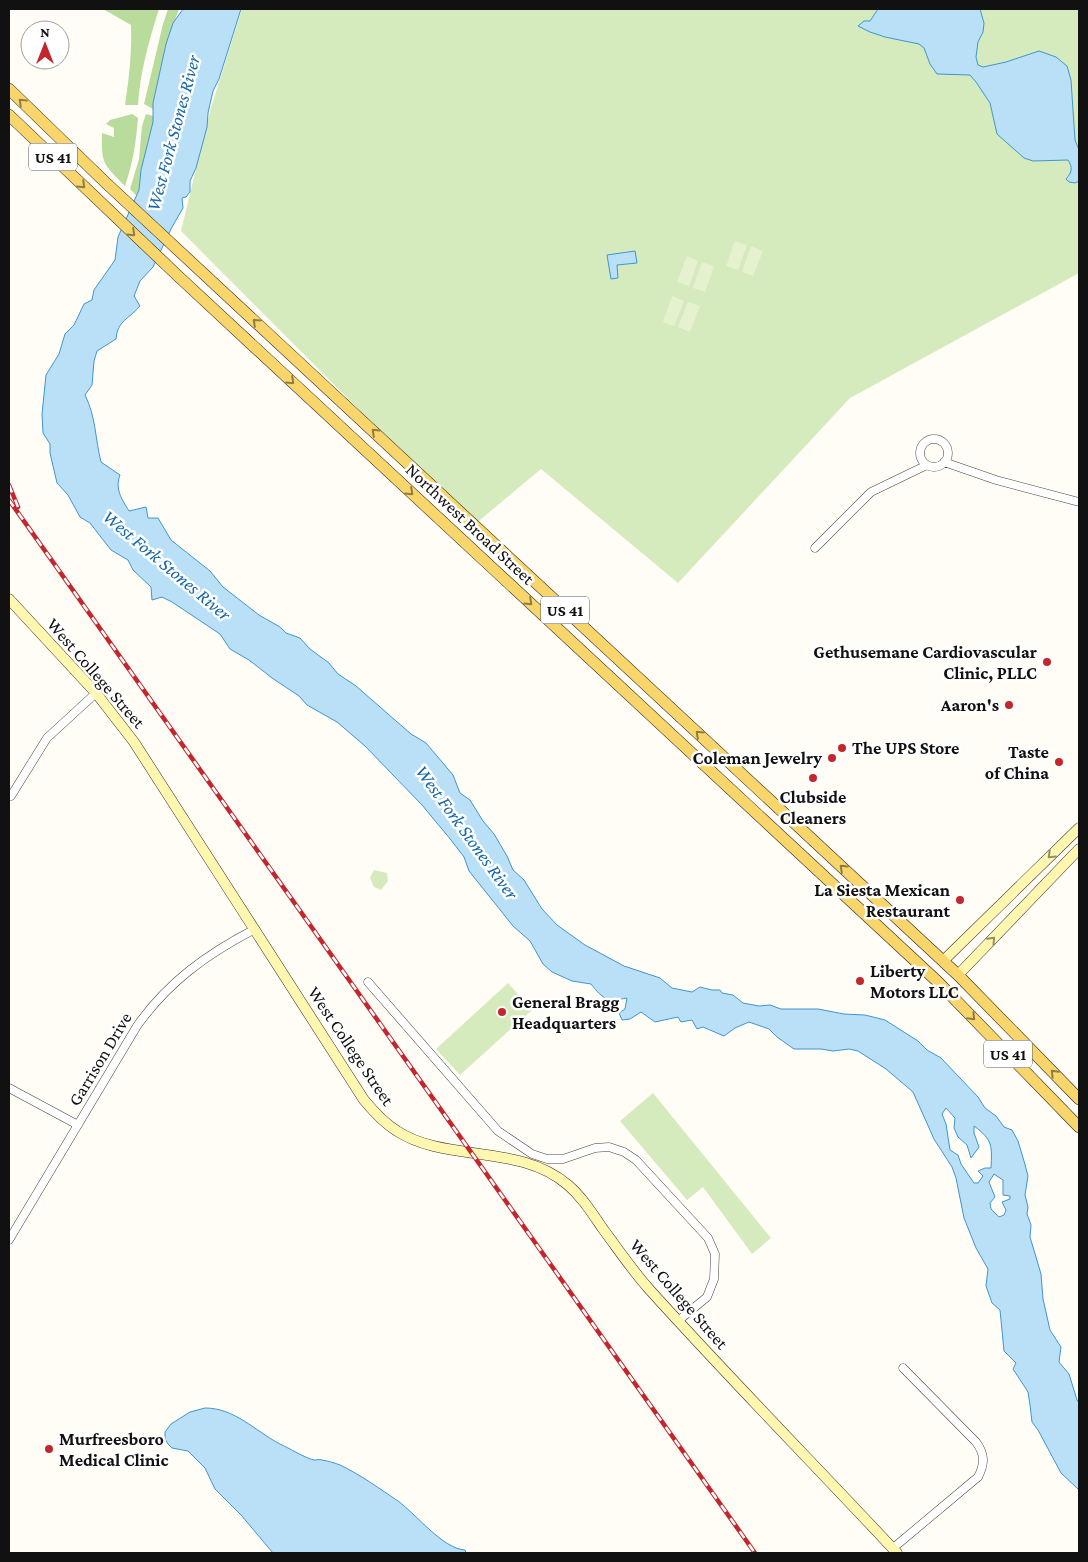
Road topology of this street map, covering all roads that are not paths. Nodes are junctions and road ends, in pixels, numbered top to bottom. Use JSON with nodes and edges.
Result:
{"nodes":[{"id":1,"x":9,"y":89,"type":"edge"},
{"id":2,"x":9,"y":115,"type":"edge"},
{"id":3,"x":397,"y":453,"type":"junction"},
{"id":4,"x":944,"y":462,"type":"junction"},
{"id":5,"x":926,"y":465,"type":"junction"},
{"id":6,"x":383,"y":467,"type":"junction"},
{"id":7,"x":1079,"y":502,"type":"edge"},
{"id":8,"x":474,"y":525,"type":"junction"},
{"id":9,"x":461,"y":539,"type":"junction"},
{"id":10,"x":815,"y":548,"type":"dead end"},
{"id":11,"x":9,"y":599,"type":"edge"},
{"id":12,"x":96,"y":693,"type":"junction"},
{"id":13,"x":668,"y":705,"type":"junction"},
{"id":14,"x":655,"y":719,"type":"junction"},
{"id":15,"x":741,"y":773,"type":"junction"},
{"id":16,"x":727,"y":786,"type":"junction"},
{"id":17,"x":11,"y":796,"type":"dead end"},
{"id":18,"x":795,"y":823,"type":"junction"},
{"id":19,"x":1079,"y":828,"type":"edge"},
{"id":20,"x":782,"y":837,"type":"junction"},
{"id":21,"x":1079,"y":849,"type":"edge"},
{"id":22,"x":255,"y":930,"type":"junction"},
{"id":23,"x":943,"y":961,"type":"junction"},
{"id":24,"x":958,"y":975,"type":"junction"},
{"id":25,"x":368,"y":982,"type":"dead end"},
{"id":26,"x":938,"y":982,"type":"junction"},
{"id":27,"x":9,"y":1088,"type":"edge"},
{"id":28,"x":1079,"y":1100,"type":"edge"},
{"id":29,"x":78,"y":1125,"type":"junction"},
{"id":30,"x":1079,"y":1127,"type":"edge"},
{"id":31,"x":9,"y":1240,"type":"edge"},
{"id":32,"x":678,"y":1321,"type":"junction"},
{"id":33,"x":903,"y":1368,"type":"dead end"},
{"id":34,"x":895,"y":1551,"type":"edge"}],
"edges":[{"from":3,"to":1,"type":"main road","name":"Northwest Broad Street","number":"US 41","one_way":true},
{"from":2,"to":6,"type":"main road","name":"Northwest Broad Street","number":"US 41","one_way":true},
{"from":3,"to":6,"type":"main road"},
{"from":3,"to":8,"type":"main road","name":"Northwest Broad Street","number":"US 41"},
{"from":4,"to":5,"type":"street"},
{"from":4,"to":5,"type":"street"},
{"from":4,"to":7,"type":"street"},
{"from":5,"to":10,"type":"street"},
{"from":6,"to":9,"type":"main road","name":"Northwest Broad Street","number":"US 41","one_way":true},
{"from":8,"to":9,"type":"main road"},
{"from":8,"to":13,"type":"main road","name":"Northwest Broad Street","number":"US 41"},
{"from":9,"to":14,"type":"main road","name":"Northwest Broad Street","number":"US 41","one_way":true},
{"from":11,"to":12,"type":"street","name":"West College Street"},
{"from":12,"to":17,"type":"street"},
{"from":12,"to":22,"type":"street","name":"West College Street"},
{"from":13,"to":14,"type":"main road"},
{"from":15,"to":13,"type":"main road","name":"Northwest Broad Street","number":"US 41","one_way":true},
{"from":14,"to":16,"type":"main road","name":"Northwest Broad Street","number":"US 41"},
{"from":15,"to":16,"type":"main road"},
{"from":15,"to":18,"type":"main road","name":"Northwest Broad Street","number":"US 41"},
{"from":16,"to":20,"type":"main road","name":"Northwest Broad Street","number":"US 41"},
{"from":18,"to":20,"type":"main road"},
{"from":23,"to":18,"type":"main road","name":"Northwest Broad Street","number":"US 41","one_way":true},
{"from":19,"to":23,"type":"street","one_way":true},
{"from":20,"to":26,"type":"main road","name":"Northwest Broad Street","number":"US 41"},
{"from":24,"to":21,"type":"street","one_way":true},
{"from":22,"to":29,"type":"street","name":"Garrison Drive"},
{"from":22,"to":32,"type":"street","name":"West College Street"},
{"from":23,"to":24,"type":"main road","name":"Northwest Broad Street","number":"US 41"},
{"from":23,"to":26,"type":"main road"},
{"from":24,"to":26,"type":"main road"},
{"from":28,"to":24,"type":"main road","name":"Northwest Broad Street","number":"US 41","one_way":true},
{"from":25,"to":32,"type":"street"},
{"from":26,"to":30,"type":"main road","name":"Northwest Broad Street","number":"US 41","one_way":true},
{"from":27,"to":29,"type":"street"},
{"from":29,"to":31,"type":"street","name":"Garrison Drive"},
{"from":32,"to":34,"type":"street","name":"West College Street"},
{"from":33,"to":34,"type":"street"}]}
